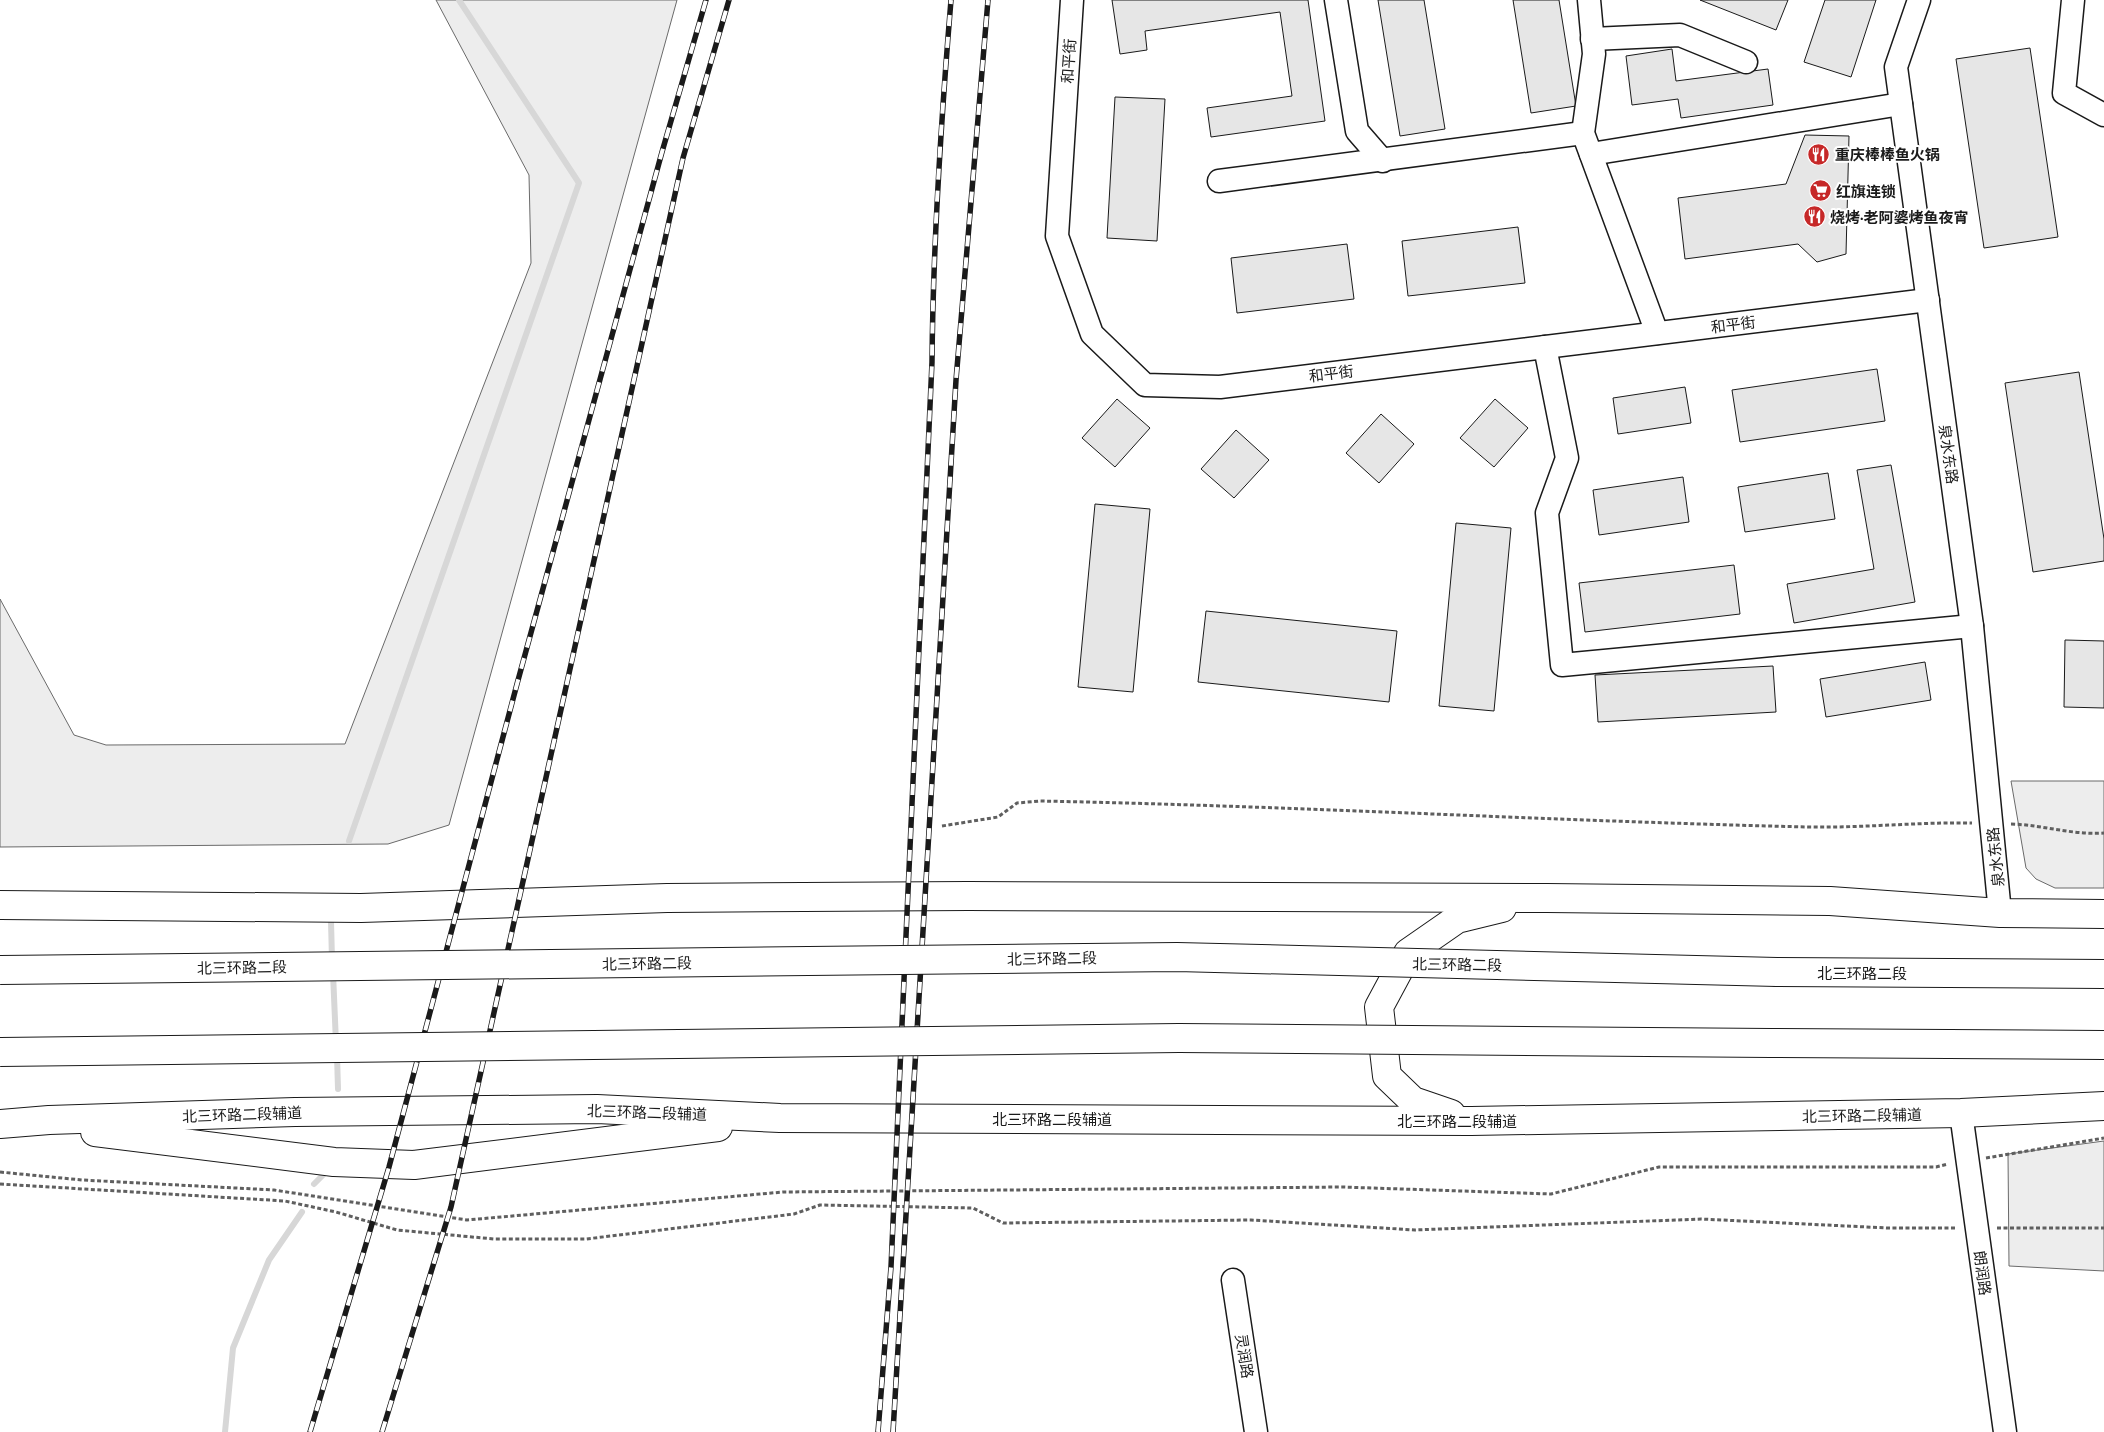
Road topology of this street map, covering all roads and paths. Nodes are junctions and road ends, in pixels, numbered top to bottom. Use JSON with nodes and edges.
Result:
{"nodes":[{"id":1,"x":1072,"y":0,"type":"edge"},
{"id":2,"x":1336,"y":0,"type":"edge"},
{"id":3,"x":1589,"y":0,"type":"edge"},
{"id":4,"x":1919,"y":0,"type":"edge"},
{"id":5,"x":2073,"y":0,"type":"edge"},
{"id":6,"x":1592,"y":39,"type":"junction"},
{"id":7,"x":1746,"y":62,"type":"dead end"},
{"id":8,"x":1901,"y":104,"type":"junction"},
{"id":9,"x":2104,"y":115,"type":"edge"},
{"id":10,"x":1583,"y":133,"type":"junction"},
{"id":11,"x":1591,"y":154,"type":"junction"},
{"id":12,"x":1383,"y":161,"type":"junction"},
{"id":13,"x":1219,"y":181,"type":"dead end"},
{"id":14,"x":1928,"y":300,"type":"junction"},
{"id":15,"x":1657,"y":333,"type":"junction"},
{"id":16,"x":1545,"y":347,"type":"junction"},
{"id":17,"x":1972,"y":626,"type":"junction"},
{"id":18,"x":1992,"y":823,"type":"junction"},
{"id":19,"x":942,"y":826,"type":"dead end"},
{"id":20,"x":2104,"y":833,"type":"edge"},
{"id":21,"x":1547,"y":898,"type":"junction"},
{"id":22,"x":0,"y":905,"type":"edge"},
{"id":23,"x":2000,"y":913,"type":"junction"},
{"id":24,"x":2104,"y":914,"type":"edge"},
{"id":25,"x":0,"y":970,"type":"edge"},
{"id":26,"x":2104,"y":974,"type":"edge"},
{"id":27,"x":2104,"y":1045,"type":"edge"},
{"id":28,"x":0,"y":1052,"type":"edge"},
{"id":29,"x":2104,"y":1106,"type":"edge"},
{"id":30,"x":1961,"y":1113,"type":"junction"},
{"id":31,"x":780,"y":1118,"type":"junction"},
{"id":32,"x":1471,"y":1121,"type":"junction"},
{"id":33,"x":10,"y":1123,"type":"edge"},
{"id":34,"x":2104,"y":1138,"type":"edge"},
{"id":35,"x":1967,"y":1161,"type":"junction"},
{"id":36,"x":0,"y":1172,"type":"edge"},
{"id":37,"x":0,"y":1184,"type":"edge"},
{"id":38,"x":1977,"y":1228,"type":"junction"},
{"id":39,"x":2104,"y":1228,"type":"edge"},
{"id":40,"x":1233,"y":1280,"type":"dead end"},
{"id":41,"x":1256,"y":1432,"type":"edge"},
{"id":42,"x":2005,"y":1432,"type":"edge"}],
"edges":[{"from":1,"to":16,"type":"street","name":"和平街"},
{"from":2,"to":12,"type":"street"},
{"from":3,"to":6,"type":"street"},
{"from":4,"to":8,"type":"street","name":"泉水东路"},
{"from":5,"to":9,"type":"street"},
{"from":6,"to":7,"type":"street"},
{"from":6,"to":10,"type":"street"},
{"from":8,"to":11,"type":"street"},
{"from":8,"to":14,"type":"street","name":"泉水东路"},
{"from":10,"to":11,"type":"street"},
{"from":10,"to":12,"type":"street"},
{"from":11,"to":15,"type":"street"},
{"from":12,"to":13,"type":"street"},
{"from":14,"to":15,"type":"street","name":"和平街"},
{"from":14,"to":17,"type":"street","name":"泉水东路"},
{"from":15,"to":16,"type":"street","name":"和平街"},
{"from":16,"to":17,"type":"street"},
{"from":17,"to":18,"type":"street","name":"泉水东路"},
{"from":18,"to":19,"type":"path"},
{"from":18,"to":20,"type":"path"},
{"from":18,"to":23,"type":"street","name":"泉水东路"},
{"from":21,"to":22,"type":"main road"},
{"from":21,"to":23,"type":"main road"},
{"from":21,"to":32,"type":"main road"},
{"from":23,"to":24,"type":"main road"},
{"from":25,"to":26,"type":"main road","name":"北三环路二段","bridge":true},
{"from":27,"to":28,"type":"main road","bridge":true},
{"from":29,"to":30,"type":"main road","name":"北三环路二段辅道"},
{"from":30,"to":32,"type":"main road","name":"北三环路二段辅道"},
{"from":30,"to":35,"type":"street","name":"朗润路"},
{"from":31,"to":32,"type":"main road","name":"北三环路二段辅道"},
{"from":31,"to":33,"type":"main road","name":"北三环路二段辅道"},
{"from":31,"to":33,"type":"main road"},
{"from":34,"to":35,"type":"path"},
{"from":35,"to":36,"type":"path"},
{"from":35,"to":38,"type":"street","name":"朗润路"},
{"from":37,"to":38,"type":"path"},
{"from":38,"to":39,"type":"path"},
{"from":38,"to":42,"type":"street","name":"朗润路"},
{"from":40,"to":41,"type":"street","name":"灵润路"}]}
